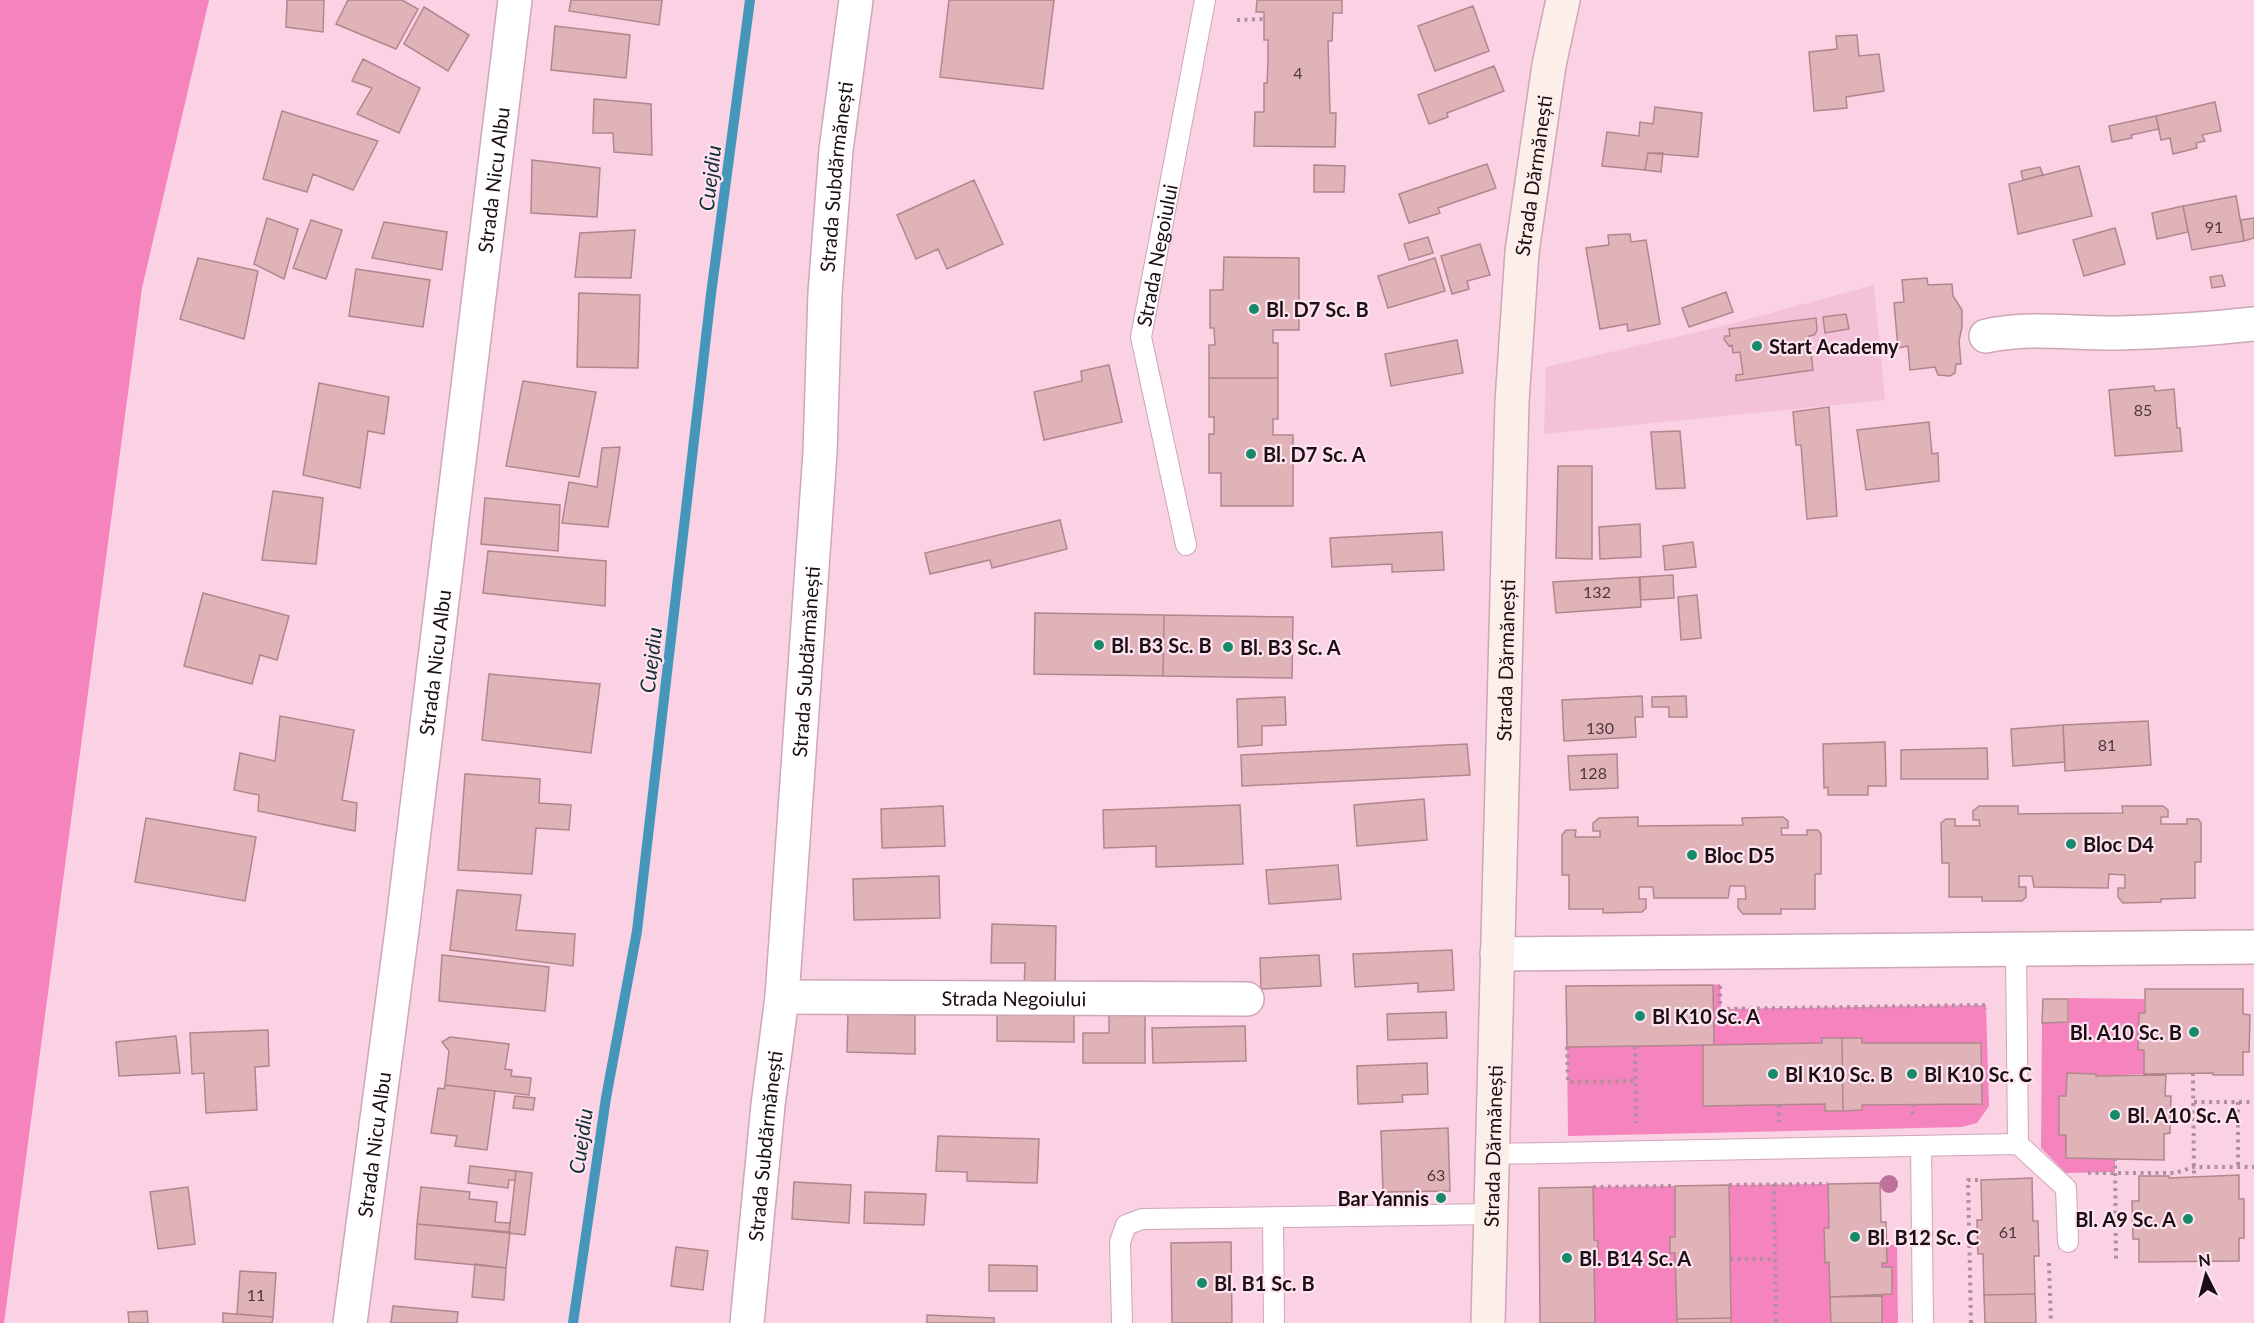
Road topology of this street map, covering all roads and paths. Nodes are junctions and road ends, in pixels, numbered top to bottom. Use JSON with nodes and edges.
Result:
{"nodes":[{"id":1,"x":515,"y":0,"type":"edge"},
{"id":2,"x":856,"y":0,"type":"edge"},
{"id":3,"x":1206,"y":0,"type":"edge"},
{"id":4,"x":1563,"y":0,"type":"edge"},
{"id":5,"x":1264,"y":19,"type":"dead end"},
{"id":6,"x":1237,"y":20,"type":"dead end"},
{"id":7,"x":2254,"y":324,"type":"edge"},
{"id":8,"x":1986,"y":336,"type":"dead end"},
{"id":9,"x":1186,"y":544,"type":"dead end"},
{"id":10,"x":2254,"y":947,"type":"edge"},
{"id":11,"x":2016,"y":949,"type":"junction"},
{"id":12,"x":1497,"y":954,"type":"junction"},
{"id":13,"x":1720,"y":980,"type":"dead end"},
{"id":14,"x":782,"y":997,"type":"junction"},
{"id":15,"x":1247,"y":999,"type":"dead end"},
{"id":16,"x":1986,"y":1005,"type":"dead end"},
{"id":17,"x":1635,"y":1046,"type":"dead end"},
{"id":18,"x":1567,"y":1047,"type":"dead end"},
{"id":19,"x":2193,"y":1073,"type":"dead end"},
{"id":20,"x":1635,"y":1081,"type":"junction"},
{"id":21,"x":2194,"y":1102,"type":"junction"},
{"id":22,"x":2238,"y":1102,"type":"junction"},
{"id":23,"x":2254,"y":1102,"type":"edge"},
{"id":24,"x":1636,"y":1124,"type":"dead end"},
{"id":25,"x":2018,"y":1144,"type":"junction"},
{"id":26,"x":1922,"y":1146,"type":"junction"},
{"id":27,"x":1492,"y":1154,"type":"junction"},
{"id":28,"x":2115,"y":1158,"type":"dead end"},
{"id":29,"x":2194,"y":1167,"type":"junction"},
{"id":30,"x":2238,"y":1167,"type":"junction"},
{"id":31,"x":2254,"y":1167,"type":"edge"},
{"id":32,"x":2115,"y":1172,"type":"junction"},
{"id":33,"x":2085,"y":1173,"type":"dead end"},
{"id":34,"x":2194,"y":1177,"type":"dead end"},
{"id":35,"x":1981,"y":1180,"type":"dead end"},
{"id":36,"x":1896,"y":1182,"type":"dead end"},
{"id":37,"x":1880,"y":1183,"type":"dead end"},
{"id":38,"x":1828,"y":1184,"type":"dead end"},
{"id":39,"x":1729,"y":1185,"type":"dead end"},
{"id":40,"x":1774,"y":1185,"type":"junction"},
{"id":41,"x":1675,"y":1186,"type":"dead end"},
{"id":42,"x":1593,"y":1187,"type":"dead end"},
{"id":43,"x":1491,"y":1214,"type":"junction"},
{"id":44,"x":1273,"y":1218,"type":"junction"},
{"id":45,"x":2068,"y":1242,"type":"dead end"},
{"id":46,"x":2049,"y":1254,"type":"dead end"},
{"id":47,"x":1730,"y":1259,"type":"dead end"},
{"id":48,"x":1775,"y":1259,"type":"junction"},
{"id":49,"x":2116,"y":1261,"type":"dead end"},
{"id":50,"x":350,"y":1323,"type":"edge"},
{"id":51,"x":747,"y":1323,"type":"edge"},
{"id":52,"x":1122,"y":1323,"type":"edge"},
{"id":53,"x":1274,"y":1323,"type":"edge"},
{"id":54,"x":1488,"y":1323,"type":"edge"},
{"id":55,"x":1776,"y":1323,"type":"edge"},
{"id":56,"x":1923,"y":1323,"type":"edge"},
{"id":57,"x":1971,"y":1323,"type":"edge"},
{"id":58,"x":2051,"y":1323,"type":"edge"}],
"edges":[{"from":1,"to":50,"type":"street","name":"Strada Nicu Albu"},
{"from":2,"to":14,"type":"street","name":"Strada Subdărmănești"},
{"from":3,"to":9,"type":"lane","name":"Strada Negoiului"},
{"from":4,"to":12,"type":"street","name":"Strada Dărmănești"},
{"from":5,"to":6,"type":"path"},
{"from":7,"to":8,"type":"street"},
{"from":10,"to":11,"type":"street"},
{"from":11,"to":12,"type":"street"},
{"from":11,"to":25,"type":"lane"},
{"from":12,"to":27,"type":"street","name":"Strada Dărmănești"},
{"from":13,"to":16,"type":"path"},
{"from":14,"to":15,"type":"street","name":"Strada Negoiului"},
{"from":14,"to":51,"type":"street","name":"Strada Subdărmănești"},
{"from":17,"to":20,"type":"path"},
{"from":18,"to":20,"type":"path"},
{"from":19,"to":21,"type":"path"},
{"from":20,"to":24,"type":"path"},
{"from":21,"to":22,"type":"path"},
{"from":21,"to":29,"type":"path"},
{"from":22,"to":23,"type":"path"},
{"from":22,"to":30,"type":"path"},
{"from":25,"to":26,"type":"lane"},
{"from":25,"to":45,"type":"lane"},
{"from":26,"to":27,"type":"lane"},
{"from":26,"to":56,"type":"lane"},
{"from":27,"to":43,"type":"street","name":"Strada Dărmănești"},
{"from":28,"to":32,"type":"path"},
{"from":29,"to":30,"type":"path"},
{"from":29,"to":32,"type":"path"},
{"from":29,"to":34,"type":"path"},
{"from":30,"to":31,"type":"path"},
{"from":32,"to":33,"type":"path"},
{"from":32,"to":49,"type":"path"},
{"from":35,"to":57,"type":"path"},
{"from":36,"to":37,"type":"path"},
{"from":38,"to":40,"type":"path"},
{"from":39,"to":40,"type":"path"},
{"from":40,"to":48,"type":"path"},
{"from":41,"to":42,"type":"path"},
{"from":43,"to":44,"type":"lane"},
{"from":43,"to":54,"type":"street","name":"Strada Dărmănești"},
{"from":44,"to":52,"type":"lane"},
{"from":44,"to":53,"type":"lane"},
{"from":46,"to":58,"type":"path"},
{"from":47,"to":48,"type":"path"},
{"from":48,"to":55,"type":"path"}]}
